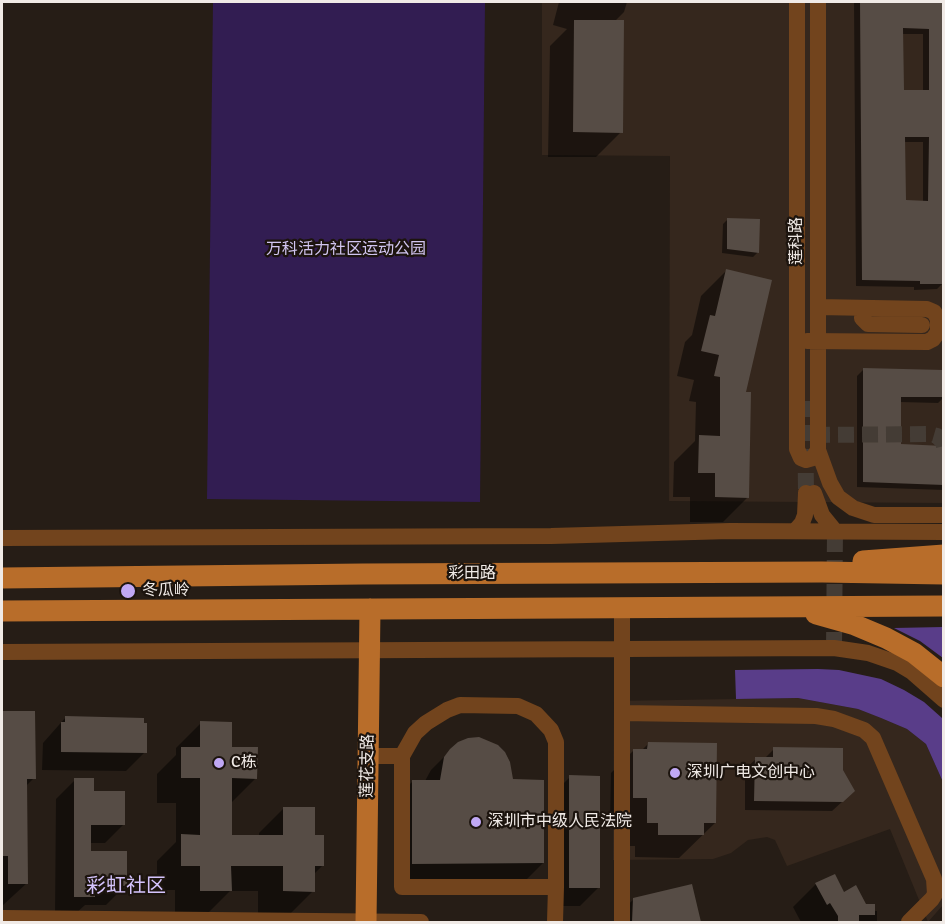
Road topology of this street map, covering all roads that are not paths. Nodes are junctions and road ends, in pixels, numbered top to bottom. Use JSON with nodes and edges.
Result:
{"nodes":[{"id":1,"x":797,"y":2,"type":"edge"},
{"id":2,"x":818,"y":2,"type":"edge"},
{"id":3,"x":818,"y":307,"type":"junction"},
{"id":4,"x":868,"y":316,"type":"junction"},
{"id":5,"x":922,"y":325,"type":"dead end"},
{"id":6,"x":797,"y":341,"type":"junction"},
{"id":7,"x":818,"y":341,"type":"junction"},
{"id":8,"x":844,"y":341,"type":"junction"},
{"id":9,"x":818,"y":450,"type":"junction"},
{"id":10,"x":944,"y":515,"type":"edge"},
{"id":11,"x":795,"y":531,"type":"junction"},
{"id":12,"x":835,"y":531,"type":"junction"},
{"id":13,"x":944,"y":532,"type":"edge"},
{"id":14,"x":2,"y":538,"type":"edge"},
{"id":15,"x":944,"y":555,"type":"edge"},
{"id":16,"x":822,"y":572,"type":"junction"},
{"id":17,"x":944,"y":574,"type":"edge"},
{"id":18,"x":2,"y":578,"type":"edge"},
{"id":19,"x":944,"y":606,"type":"edge"},
{"id":20,"x":792,"y":607,"type":"junction"},
{"id":21,"x":622,"y":608,"type":"junction"},
{"id":22,"x":370,"y":609,"type":"junction"},
{"id":23,"x":2,"y":611,"type":"edge"},
{"id":24,"x":368,"y":649,"type":"junction"},
{"id":25,"x":622,"y":649,"type":"junction"},
{"id":26,"x":2,"y":652,"type":"edge"},
{"id":27,"x":944,"y":676,"type":"edge"},
{"id":28,"x":944,"y":700,"type":"edge"},
{"id":29,"x":622,"y":713,"type":"junction"},
{"id":30,"x":368,"y":756,"type":"junction"},
{"id":31,"x":402,"y":756,"type":"junction"},
{"id":32,"x":556,"y":888,"type":"junction"},
{"id":33,"x":2,"y":918,"type":"edge"},
{"id":34,"x":183,"y":921,"type":"edge"},
{"id":35,"x":366,"y":922,"type":"edge"},
{"id":36,"x":421,"y":922,"type":"edge"},
{"id":37,"x":555,"y":922,"type":"edge"},
{"id":38,"x":622,"y":922,"type":"edge"},
{"id":39,"x":909,"y":922,"type":"edge"}],
"edges":[{"from":1,"to":6,"type":"street","name":"莲科路"},
{"from":2,"to":3,"type":"street","name":"莲科路"},
{"from":3,"to":4,"type":"street"},
{"from":3,"to":7,"type":"street","name":"莲科路"},
{"from":4,"to":5,"type":"street"},
{"from":4,"to":8,"type":"street"},
{"from":4,"to":8,"type":"street"},
{"from":6,"to":7,"type":"street"},
{"from":6,"to":9,"type":"street","name":"莲科路"},
{"from":7,"to":8,"type":"street"},
{"from":7,"to":9,"type":"street","name":"莲科路"},
{"from":9,"to":10,"type":"street","name":"莲科路"},
{"from":11,"to":12,"type":"street"},
{"from":11,"to":12,"type":"street"},
{"from":11,"to":14,"type":"street"},
{"from":12,"to":13,"type":"street"},
{"from":15,"to":16,"type":"main road"},
{"from":16,"to":17,"type":"main road","name":"彩田路"},
{"from":16,"to":18,"type":"main road","name":"彩田路"},
{"from":19,"to":20,"type":"main road"},
{"from":20,"to":21,"type":"main road"},
{"from":20,"to":27,"type":"main road"},
{"from":21,"to":22,"type":"main road"},
{"from":21,"to":25,"type":"street"},
{"from":22,"to":23,"type":"main road"},
{"from":22,"to":24,"type":"main road","name":"莲花支路"},
{"from":24,"to":25,"type":"street"},
{"from":24,"to":26,"type":"street"},
{"from":24,"to":30,"type":"main road","name":"莲花支路"},
{"from":25,"to":28,"type":"street"},
{"from":25,"to":29,"type":"street"},
{"from":29,"to":38,"type":"street"},
{"from":29,"to":39,"type":"street"},
{"from":30,"to":31,"type":"street"},
{"from":30,"to":35,"type":"main road","name":"莲花支路"},
{"from":31,"to":32,"type":"street"},
{"from":31,"to":32,"type":"street"},
{"from":32,"to":37,"type":"street"},
{"from":33,"to":34,"type":"street"},
{"from":34,"to":35,"type":"street"},
{"from":35,"to":36,"type":"street"}]}
